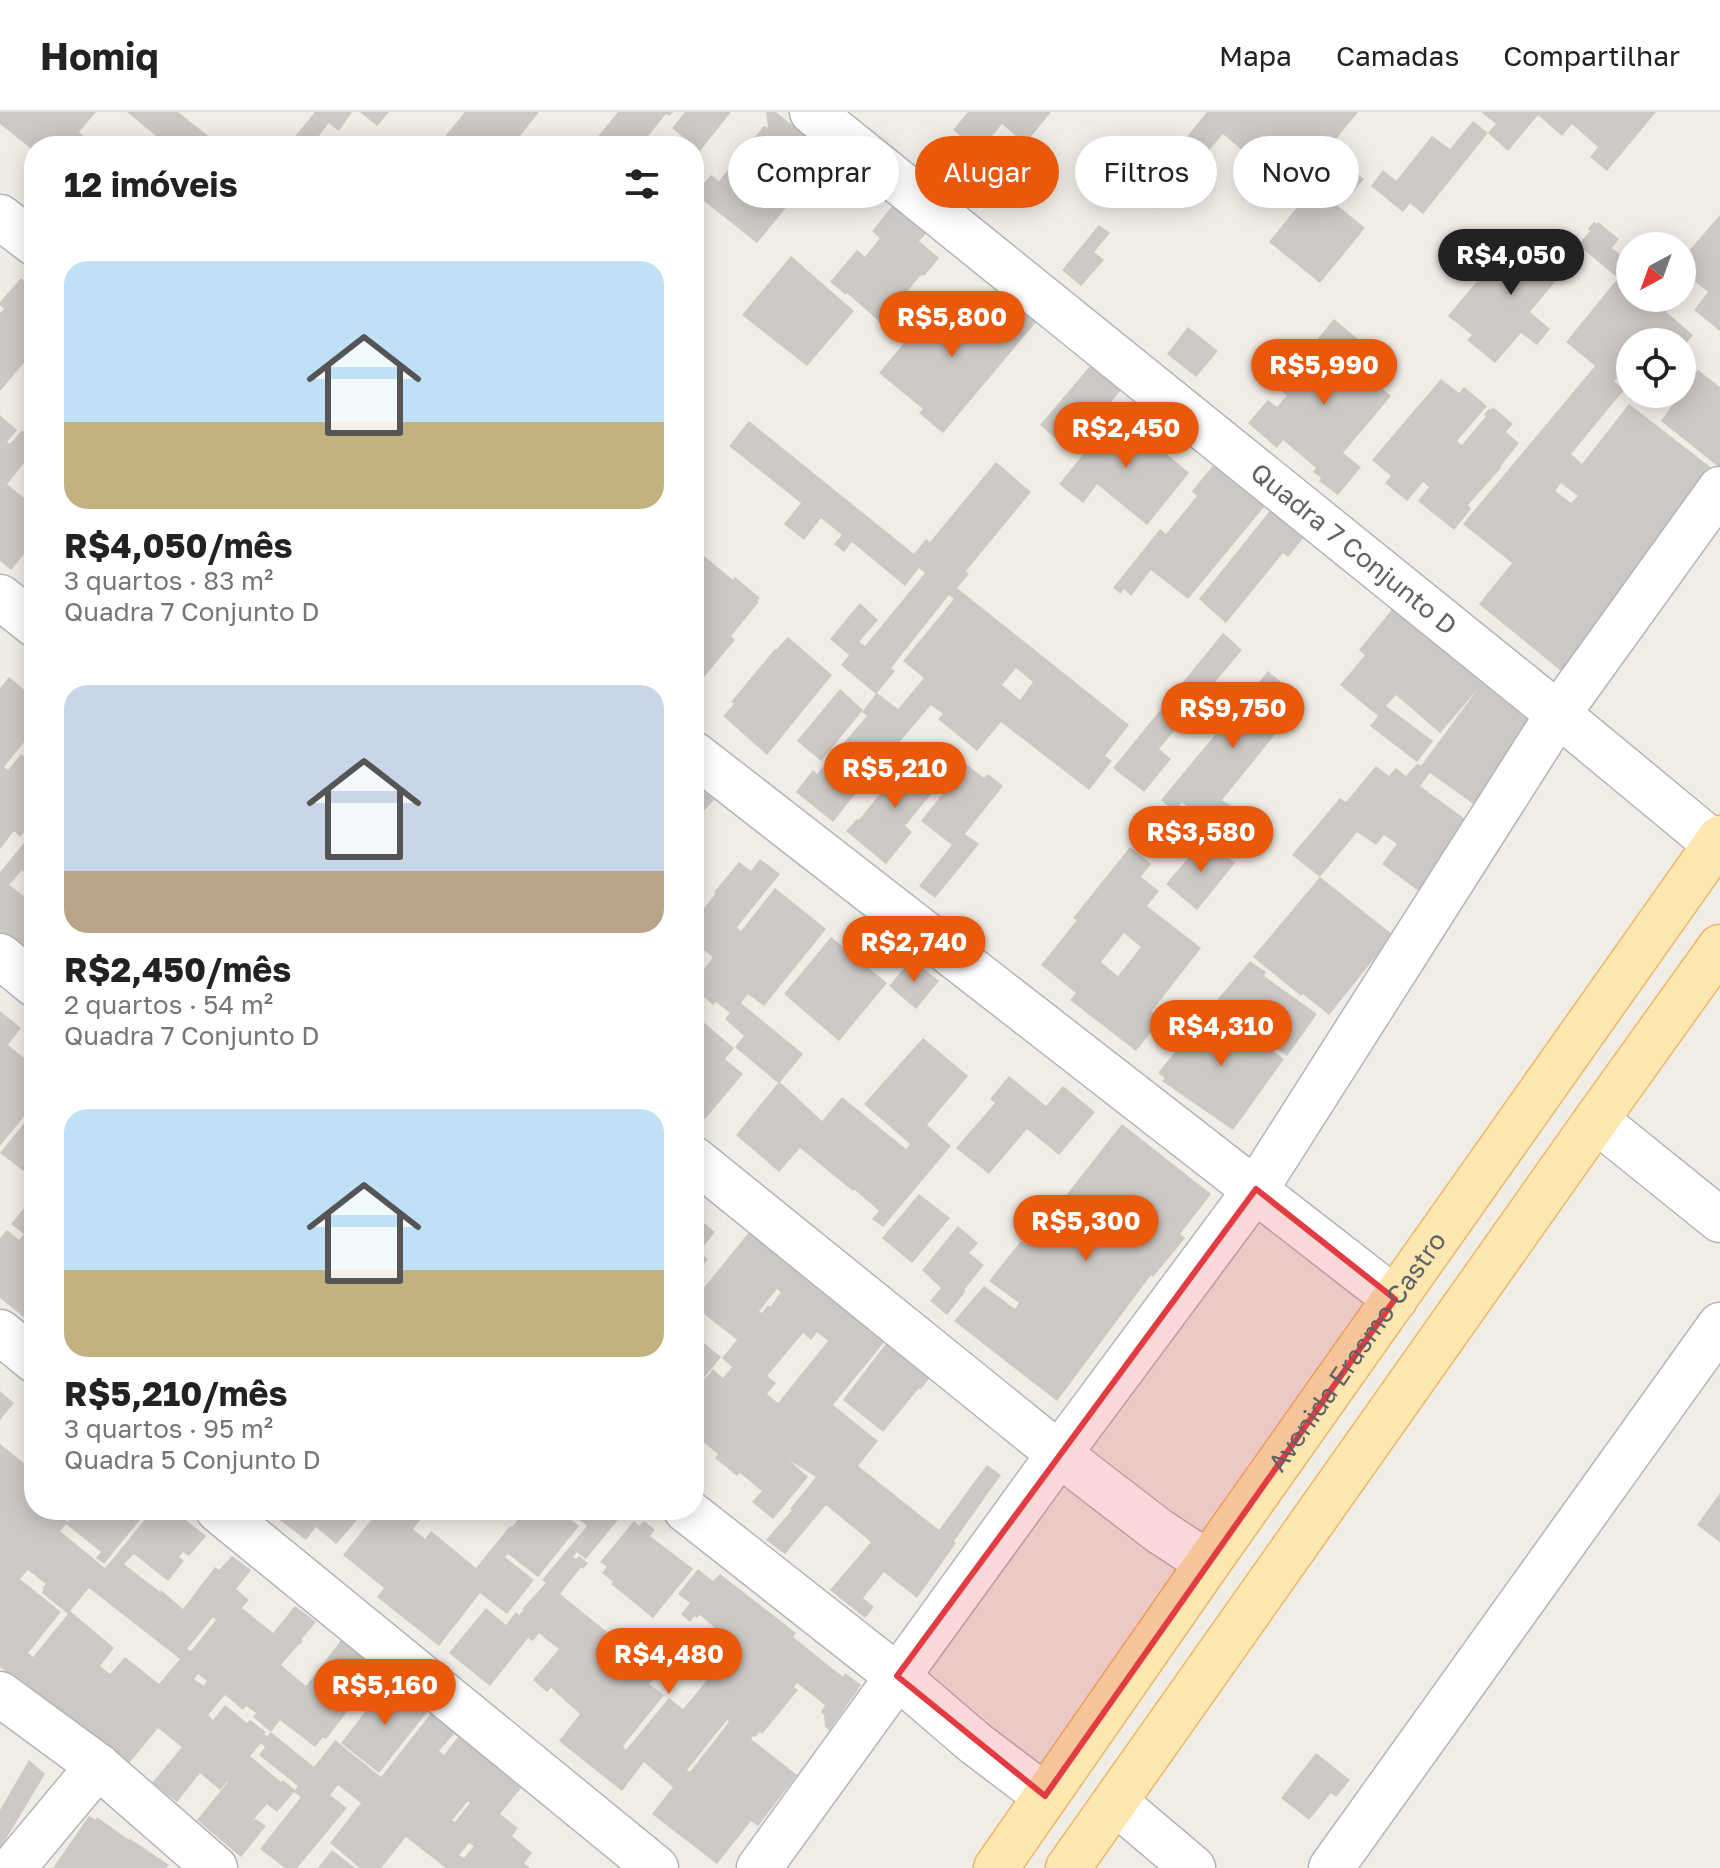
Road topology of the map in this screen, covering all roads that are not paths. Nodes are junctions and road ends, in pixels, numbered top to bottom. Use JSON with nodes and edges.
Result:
{"nodes":[{"id":1,"x":812,"y":112,"type":"edge"},
{"id":2,"x":0,"y":217,"type":"edge"},
{"id":3,"x":24,"y":235,"type":"edge"},
{"id":4,"x":1720,"y":489,"type":"edge"},
{"id":5,"x":0,"y":597,"type":"edge"},
{"id":6,"x":24,"y":616,"type":"edge"},
{"id":7,"x":1558,"y":714,"type":"junction"},
{"id":8,"x":704,"y":762,"type":"edge"},
{"id":9,"x":1718,"y":841,"type":"edge"},
{"id":10,"x":1720,"y":947,"type":"edge"},
{"id":11,"x":0,"y":956,"type":"edge"},
{"id":12,"x":24,"y":976,"type":"edge"},
{"id":13,"x":1596,"y":1120,"type":"junction"},
{"id":14,"x":704,"y":1167,"type":"edge"},
{"id":15,"x":1256,"y":1189,"type":"junction"},
{"id":16,"x":1720,"y":1220,"type":"edge"},
{"id":17,"x":1395,"y":1299,"type":"junction"},
{"id":18,"x":1720,"y":1325,"type":"edge"},
{"id":19,"x":0,"y":1332,"type":"edge"},
{"id":20,"x":24,"y":1352,"type":"edge"},
{"id":21,"x":1059,"y":1454,"type":"junction"},
{"id":22,"x":230,"y":1520,"type":"edge"},
{"id":23,"x":699,"y":1520,"type":"edge"},
{"id":24,"x":1208,"y":1563,"type":"junction"},
{"id":25,"x":897,"y":1676,"type":"junction"},
{"id":26,"x":0,"y":1694,"type":"edge"},
{"id":27,"x":98,"y":1766,"type":"junction"},
{"id":28,"x":1045,"y":1796,"type":"junction"},
{"id":29,"x":1115,"y":1802,"type":"junction"},
{"id":30,"x":13,"y":1868,"type":"edge"},
{"id":31,"x":215,"y":1868,"type":"edge"},
{"id":32,"x":656,"y":1868,"type":"edge"},
{"id":33,"x":759,"y":1868,"type":"edge"},
{"id":34,"x":996,"y":1868,"type":"edge"},
{"id":35,"x":1068,"y":1868,"type":"edge"},
{"id":36,"x":1193,"y":1868,"type":"edge"},
{"id":37,"x":1331,"y":1868,"type":"edge"}],
"edges":[{"from":1,"to":7,"type":"street","name":"Quadra 7 Conjunto D"},
{"from":2,"to":3,"type":"street"},
{"from":4,"to":7,"type":"street"},
{"from":5,"to":6,"type":"street"},
{"from":7,"to":9,"type":"street","name":"Quadra 7 Conjunto D"},
{"from":7,"to":15,"type":"street"},
{"from":8,"to":15,"type":"street"},
{"from":9,"to":17,"type":"main road","name":"Avenida Erasmo Castro"},
{"from":10,"to":13,"type":"main road"},
{"from":11,"to":12,"type":"street"},
{"from":13,"to":16,"type":"street"},
{"from":13,"to":29,"type":"main road"},
{"from":14,"to":21,"type":"street"},
{"from":15,"to":17,"type":"street"},
{"from":15,"to":21,"type":"street"},
{"from":17,"to":24,"type":"main road","name":"Avenida Erasmo Castro"},
{"from":18,"to":37,"type":"street"},
{"from":19,"to":20,"type":"street"},
{"from":21,"to":24,"type":"street"},
{"from":21,"to":25,"type":"street"},
{"from":22,"to":32,"type":"street"},
{"from":23,"to":25,"type":"street"},
{"from":24,"to":28,"type":"main road","name":"Avenida Erasmo Castro"},
{"from":25,"to":28,"type":"street"},
{"from":25,"to":33,"type":"street"},
{"from":26,"to":27,"type":"street"},
{"from":27,"to":30,"type":"street"},
{"from":27,"to":31,"type":"street"},
{"from":28,"to":34,"type":"main road","name":"Avenida Erasmo Castro"},
{"from":29,"to":35,"type":"main road"},
{"from":29,"to":36,"type":"street"}]}
